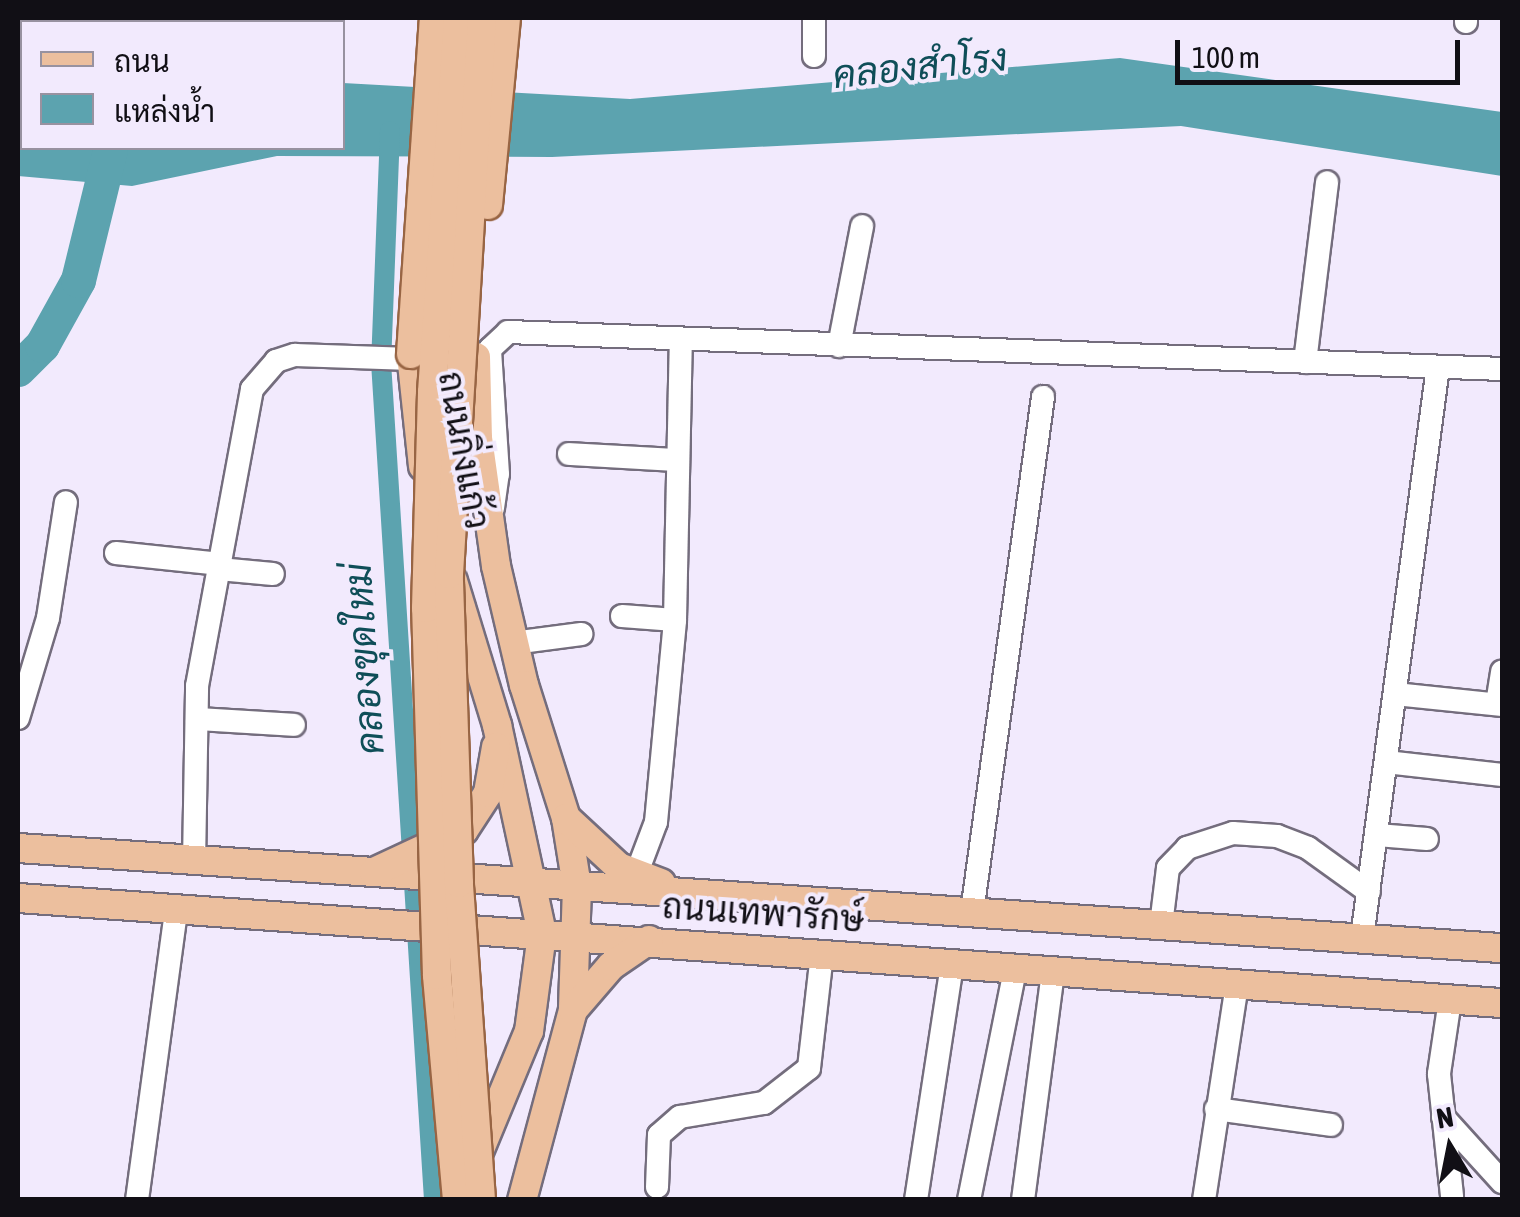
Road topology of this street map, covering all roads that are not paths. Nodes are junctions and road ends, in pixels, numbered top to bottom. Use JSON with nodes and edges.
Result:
{"nodes":[{"id":1,"x":432,"y":18,"type":"edge"},
{"id":2,"x":458,"y":18,"type":"edge"},
{"id":3,"x":482,"y":18,"type":"edge"},
{"id":4,"x":506,"y":18,"type":"edge"},
{"id":5,"x":522,"y":18,"type":"edge"},
{"id":6,"x":814,"y":18,"type":"edge"},
{"id":7,"x":814,"y":56,"type":"dead end"},
{"id":8,"x":1327,"y":182,"type":"dead end"},
{"id":9,"x":862,"y":226,"type":"dead end"},
{"id":10,"x":681,"y":340,"type":"junction"},
{"id":11,"x":840,"y":346,"type":"junction"},
{"id":12,"x":404,"y":357,"type":"junction"},
{"id":13,"x":1306,"y":362,"type":"junction"},
{"id":14,"x":1438,"y":367,"type":"junction"},
{"id":15,"x":1502,"y":369,"type":"edge"},
{"id":16,"x":1043,"y":397,"type":"dead end"},
{"id":17,"x":569,"y":454,"type":"dead end"},
{"id":18,"x":678,"y":460,"type":"junction"},
{"id":19,"x":66,"y":502,"type":"dead end"},
{"id":20,"x":487,"y":520,"type":"junction"},
{"id":21,"x":116,"y":553,"type":"dead end"},
{"id":22,"x":220,"y":566,"type":"junction"},
{"id":23,"x":273,"y":574,"type":"dead end"},
{"id":24,"x":622,"y":616,"type":"dead end"},
{"id":25,"x":675,"y":620,"type":"junction"},
{"id":26,"x":581,"y":634,"type":"dead end"},
{"id":27,"x":513,"y":643,"type":"junction"},
{"id":28,"x":1502,"y":671,"type":"edge"},
{"id":29,"x":1395,"y":694,"type":"junction"},
{"id":30,"x":1500,"y":704,"type":"edge"},
{"id":31,"x":18,"y":718,"type":"edge"},
{"id":32,"x":196,"y":719,"type":"junction"},
{"id":33,"x":294,"y":725,"type":"dead end"},
{"id":34,"x":497,"y":725,"type":"junction"},
{"id":35,"x":1386,"y":762,"type":"junction"},
{"id":36,"x":1502,"y":774,"type":"edge"},
{"id":37,"x":566,"y":818,"type":"junction"},
{"id":38,"x":1377,"y":834,"type":"junction"},
{"id":39,"x":1427,"y":839,"type":"dead end"},
{"id":40,"x":18,"y":848,"type":"edge"},
{"id":41,"x":194,"y":863,"type":"junction"},
{"id":42,"x":366,"y":875,"type":"junction"},
{"id":43,"x":636,"y":875,"type":"junction"},
{"id":44,"x":521,"y":884,"type":"junction"},
{"id":45,"x":577,"y":887,"type":"junction"},
{"id":46,"x":1369,"y":892,"type":"junction"},
{"id":47,"x":700,"y":896,"type":"junction"},
{"id":48,"x":18,"y":898,"type":"edge"},
{"id":49,"x":176,"y":910,"type":"junction"},
{"id":50,"x":972,"y":912,"type":"junction"},
{"id":51,"x":1162,"y":925,"type":"junction"},
{"id":52,"x":500,"y":932,"type":"junction"},
{"id":53,"x":542,"y":934,"type":"junction"},
{"id":54,"x":577,"y":936,"type":"junction"},
{"id":55,"x":1362,"y":938,"type":"junction"},
{"id":56,"x":650,"y":940,"type":"junction"},
{"id":57,"x":1502,"y":948,"type":"edge"},
{"id":58,"x":822,"y":954,"type":"junction"},
{"id":59,"x":952,"y":964,"type":"junction"},
{"id":60,"x":1015,"y":969,"type":"junction"},
{"id":61,"x":1054,"y":972,"type":"junction"},
{"id":62,"x":1237,"y":985,"type":"junction"},
{"id":63,"x":537,"y":992,"type":"junction"},
{"id":64,"x":1450,"y":1000,"type":"junction"},
{"id":65,"x":1502,"y":1004,"type":"edge"},
{"id":66,"x":574,"y":1010,"type":"junction"},
{"id":67,"x":1216,"y":1109,"type":"junction"},
{"id":68,"x":1443,"y":1117,"type":"junction"},
{"id":69,"x":1331,"y":1124,"type":"dead end"},
{"id":70,"x":1502,"y":1182,"type":"edge"},
{"id":71,"x":658,"y":1187,"type":"dead end"},
{"id":72,"x":1452,"y":1196,"type":"dead end"},
{"id":73,"x":137,"y":1200,"type":"edge"},
{"id":74,"x":460,"y":1200,"type":"edge"},
{"id":75,"x":482,"y":1200,"type":"edge"},
{"id":76,"x":522,"y":1200,"type":"edge"},
{"id":77,"x":916,"y":1200,"type":"edge"},
{"id":78,"x":968,"y":1200,"type":"edge"},
{"id":79,"x":1023,"y":1200,"type":"edge"},
{"id":80,"x":1204,"y":1200,"type":"edge"}],
"edges":[{"from":1,"to":5,"type":"main road"},
{"from":1,"to":12,"type":"main road","name":"ถนนกิ่งแก้ว","bridge":true},
{"from":2,"to":74,"type":"main road","bridge":true},
{"from":3,"to":75,"type":"main road","bridge":true},
{"from":4,"to":20,"type":"main road","name":"ถนนกิ่งแก้ว","bridge":true},
{"from":6,"to":7,"type":"street"},
{"from":8,"to":13,"type":"street"},
{"from":9,"to":11,"type":"street"},
{"from":10,"to":11,"type":"street"},
{"from":10,"to":18,"type":"street"},
{"from":10,"to":20,"type":"street"},
{"from":11,"to":13,"type":"street"},
{"from":12,"to":22,"type":"street"},
{"from":12,"to":34,"type":"main road","name":"ถนนกิ่งแก้ว"},
{"from":13,"to":14,"type":"street"},
{"from":14,"to":15,"type":"street"},
{"from":14,"to":29,"type":"street"},
{"from":16,"to":50,"type":"street"},
{"from":17,"to":18,"type":"street"},
{"from":18,"to":25,"type":"street"},
{"from":19,"to":31,"type":"street"},
{"from":20,"to":27,"type":"main road","name":"ถนนกิ่งแก้ว"},
{"from":21,"to":22,"type":"street"},
{"from":22,"to":23,"type":"street"},
{"from":22,"to":32,"type":"street"},
{"from":24,"to":25,"type":"street"},
{"from":25,"to":43,"type":"street"},
{"from":26,"to":27,"type":"street"},
{"from":27,"to":37,"type":"main road","name":"ถนนกิ่งแก้ว"},
{"from":28,"to":30,"type":"street"},
{"from":29,"to":30,"type":"street"},
{"from":29,"to":35,"type":"street"},
{"from":32,"to":33,"type":"street"},
{"from":32,"to":41,"type":"street"},
{"from":34,"to":42,"type":"main road"},
{"from":34,"to":44,"type":"main road","name":"ถนนกิ่งแก้ว"},
{"from":35,"to":36,"type":"street"},
{"from":35,"to":38,"type":"street"},
{"from":37,"to":43,"type":"main road"},
{"from":37,"to":45,"type":"main road","name":"ถนนกิ่งแก้ว"},
{"from":38,"to":39,"type":"street"},
{"from":38,"to":46,"type":"street"},
{"from":40,"to":41,"type":"main road","name":"ถนนเทพารักษ์"},
{"from":41,"to":42,"type":"main road","name":"ถนนเทพารักษ์"},
{"from":42,"to":44,"type":"main road","name":"ถนนเทพารักษ์","bridge":true},
{"from":43,"to":47,"type":"main road"},
{"from":44,"to":45,"type":"main road","name":"ถนนเทพารักษ์"},
{"from":44,"to":53,"type":"main road","name":"ถนนกิ่งแก้ว"},
{"from":45,"to":47,"type":"main road","name":"ถนนเทพารักษ์"},
{"from":45,"to":54,"type":"main road","name":"ถนนกิ่งแก้ว"},
{"from":46,"to":51,"type":"street"},
{"from":46,"to":55,"type":"street"},
{"from":47,"to":50,"type":"main road","name":"ถนนเทพารักษ์"},
{"from":48,"to":49,"type":"main road","name":"ถนนเทพารักษ์"},
{"from":49,"to":52,"type":"main road","name":"ถนนเทพารักษ์","bridge":true},
{"from":49,"to":73,"type":"street"},
{"from":50,"to":51,"type":"main road","name":"ถนนเทพารักษ์"},
{"from":51,"to":55,"type":"main road","name":"ถนนเทพารักษ์"},
{"from":52,"to":53,"type":"main road","name":"ถนนเทพารักษ์"},
{"from":52,"to":63,"type":"main road"},
{"from":53,"to":54,"type":"main road","name":"ถนนเทพารักษ์"},
{"from":53,"to":63,"type":"main road","name":"ถนนกิ่งแก้ว"},
{"from":54,"to":56,"type":"main road","name":"ถนนเทพารักษ์"},
{"from":54,"to":66,"type":"main road","name":"ถนนกิ่งแก้ว"},
{"from":55,"to":57,"type":"main road","name":"ถนนเทพารักษ์"},
{"from":56,"to":58,"type":"main road","name":"ถนนเทพารักษ์"},
{"from":56,"to":66,"type":"main road"},
{"from":58,"to":59,"type":"main road","name":"ถนนเทพารักษ์"},
{"from":58,"to":71,"type":"street"},
{"from":59,"to":60,"type":"main road","name":"ถนนเทพารักษ์"},
{"from":59,"to":77,"type":"street"},
{"from":60,"to":61,"type":"main road","name":"ถนนเทพารักษ์"},
{"from":60,"to":78,"type":"street"},
{"from":61,"to":62,"type":"main road","name":"ถนนเทพารักษ์"},
{"from":61,"to":79,"type":"street"},
{"from":62,"to":64,"type":"main road","name":"ถนนเทพารักษ์"},
{"from":62,"to":67,"type":"street"},
{"from":63,"to":74,"type":"main road","name":"ถนนกิ่งแก้ว","bridge":true},
{"from":64,"to":65,"type":"main road","name":"ถนนเทพารักษ์"},
{"from":64,"to":68,"type":"street"},
{"from":66,"to":76,"type":"main road"},
{"from":67,"to":69,"type":"street"},
{"from":67,"to":80,"type":"street"},
{"from":68,"to":70,"type":"street"},
{"from":68,"to":72,"type":"street"}]}
